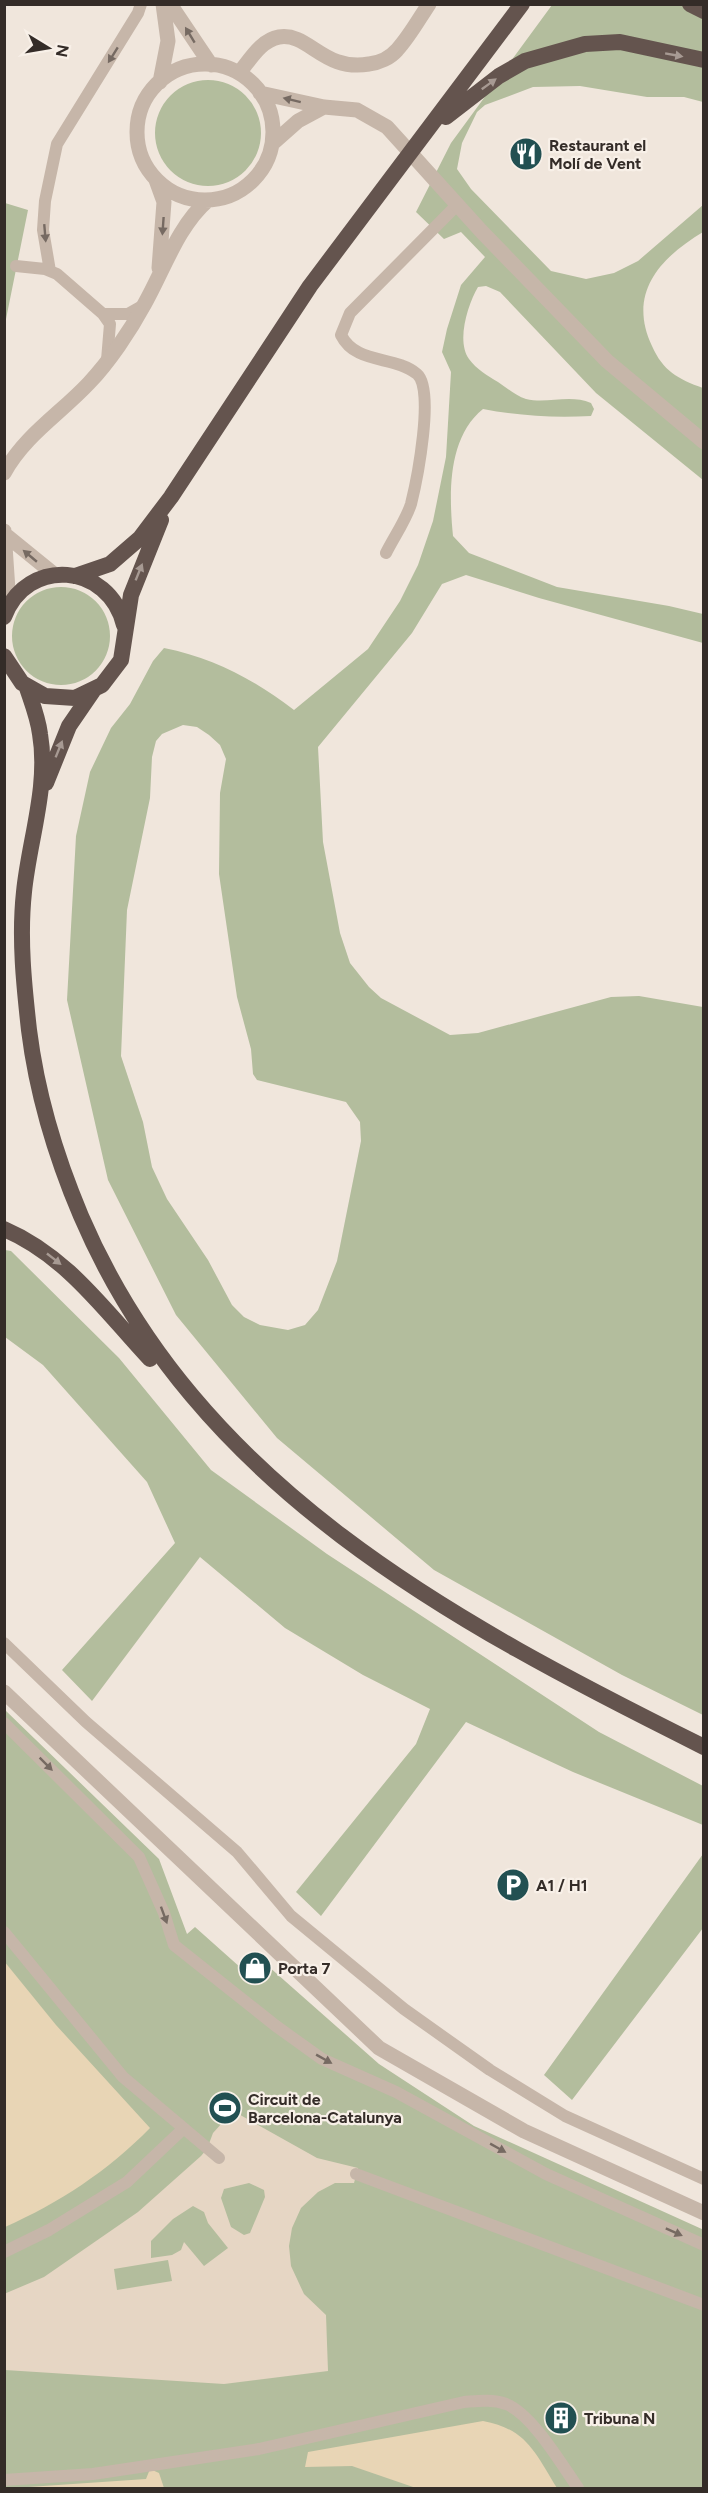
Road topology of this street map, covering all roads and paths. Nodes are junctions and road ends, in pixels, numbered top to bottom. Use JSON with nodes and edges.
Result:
{"nodes":[{"id":1,"x":141,"y":4,"type":"edge"},
{"id":2,"x":164,"y":4,"type":"edge"},
{"id":3,"x":170,"y":4,"type":"edge"},
{"id":4,"x":429,"y":4,"type":"edge"},
{"id":5,"x":522,"y":4,"type":"edge"},
{"id":6,"x":690,"y":4,"type":"edge"},
{"id":7,"x":704,"y":11,"type":"edge"},
{"id":8,"x":704,"y":60,"type":"edge"},
{"id":9,"x":211,"y":64,"type":"junction"},
{"id":10,"x":239,"y":73,"type":"junction"},
{"id":11,"x":160,"y":82,"type":"junction"},
{"id":12,"x":260,"y":93,"type":"junction"},
{"id":13,"x":324,"y":107,"type":"junction"},
{"id":14,"x":427,"y":133,"type":"junction"},
{"id":15,"x":272,"y":144,"type":"junction"},
{"id":16,"x":156,"y":180,"type":"junction"},
{"id":17,"x":208,"y":200,"type":"junction"},
{"id":18,"x":457,"y":205,"type":"junction"},
{"id":19,"x":16,"y":266,"type":"dead end"},
{"id":20,"x":50,"y":271,"type":"junction"},
{"id":21,"x":158,"y":274,"type":"junction"},
{"id":22,"x":144,"y":305,"type":"junction"},
{"id":23,"x":103,"y":314,"type":"junction"},
{"id":24,"x":107,"y":360,"type":"junction"},
{"id":25,"x":704,"y":442,"type":"edge"},
{"id":26,"x":4,"y":473,"type":"edge"},
{"id":27,"x":171,"y":497,"type":"junction"},
{"id":28,"x":6,"y":533,"type":"edge"},
{"id":29,"x":386,"y":553,"type":"dead end"},
{"id":30,"x":55,"y":575,"type":"junction"},
{"id":31,"x":75,"y":576,"type":"junction"},
{"id":32,"x":7,"y":611,"type":"edge"},
{"id":33,"x":125,"y":629,"type":"junction"},
{"id":34,"x":4,"y":656,"type":"edge"},
{"id":35,"x":27,"y":688,"type":"junction"},
{"id":36,"x":93,"y":691,"type":"junction"},
{"id":37,"x":38,"y":804,"type":"junction"},
{"id":38,"x":4,"y":1229,"type":"edge"},
{"id":39,"x":196,"y":1403,"type":"junction"},
{"id":40,"x":4,"y":1642,"type":"edge"},
{"id":41,"x":4,"y":1692,"type":"edge"},
{"id":42,"x":4,"y":1723,"type":"edge"},
{"id":43,"x":704,"y":1747,"type":"edge"},
{"id":44,"x":4,"y":1932,"type":"edge"},
{"id":45,"x":183,"y":2128,"type":"junction"},
{"id":46,"x":219,"y":2158,"type":"dead end"},
{"id":47,"x":356,"y":2174,"type":"dead end"},
{"id":48,"x":704,"y":2179,"type":"edge"},
{"id":49,"x":704,"y":2213,"type":"edge"},
{"id":50,"x":704,"y":2245,"type":"edge"},
{"id":51,"x":4,"y":2252,"type":"edge"},
{"id":52,"x":704,"y":2305,"type":"edge"},
{"id":53,"x":4,"y":2480,"type":"edge"},
{"id":54,"x":578,"y":2488,"type":"edge"}],
"edges":[{"from":1,"to":20,"type":"lane","one_way":true},
{"from":2,"to":11,"type":"street"},
{"from":9,"to":3,"type":"street","one_way":true},
{"from":4,"to":10,"type":"street"},
{"from":5,"to":14,"type":"highway"},
{"from":6,"to":7,"type":"highway"},
{"from":14,"to":8,"type":"highway","one_way":true},
{"from":9,"to":10,"type":"street"},
{"from":9,"to":11,"type":"street"},
{"from":10,"to":12,"type":"street"},
{"from":11,"to":16,"type":"street"},
{"from":13,"to":12,"type":"street","one_way":true},
{"from":12,"to":15,"type":"street"},
{"from":13,"to":15,"type":"street"},
{"from":13,"to":18,"type":"street"},
{"from":14,"to":27,"type":"highway"},
{"from":15,"to":17,"type":"street"},
{"from":16,"to":17,"type":"street"},
{"from":16,"to":21,"type":"street","one_way":true},
{"from":17,"to":21,"type":"street"},
{"from":18,"to":25,"type":"street"},
{"from":18,"to":29,"type":"lane"},
{"from":19,"to":20,"type":"lane"},
{"from":20,"to":23,"type":"lane"},
{"from":21,"to":22,"type":"street"},
{"from":22,"to":23,"type":"lane"},
{"from":22,"to":24,"type":"street"},
{"from":23,"to":24,"type":"lane"},
{"from":24,"to":26,"type":"street"},
{"from":27,"to":31,"type":"highway"},
{"from":33,"to":27,"type":"highway","one_way":true},
{"from":30,"to":28,"type":"street","one_way":true},
{"from":28,"to":32,"type":"street"},
{"from":30,"to":31,"type":"highway"},
{"from":30,"to":32,"type":"highway"},
{"from":31,"to":33,"type":"highway"},
{"from":33,"to":36,"type":"highway"},
{"from":34,"to":35,"type":"highway"},
{"from":35,"to":36,"type":"highway"},
{"from":35,"to":37,"type":"highway"},
{"from":37,"to":36,"type":"highway","one_way":true},
{"from":37,"to":39,"type":"highway"},
{"from":38,"to":39,"type":"highway","one_way":true},
{"from":39,"to":43,"type":"highway"},
{"from":40,"to":48,"type":"lane"},
{"from":41,"to":49,"type":"street"},
{"from":42,"to":50,"type":"lane","one_way":true},
{"from":44,"to":45,"type":"lane"},
{"from":45,"to":46,"type":"lane"},
{"from":45,"to":51,"type":"lane"},
{"from":47,"to":52,"type":"lane"},
{"from":53,"to":54,"type":"lane"}]}
